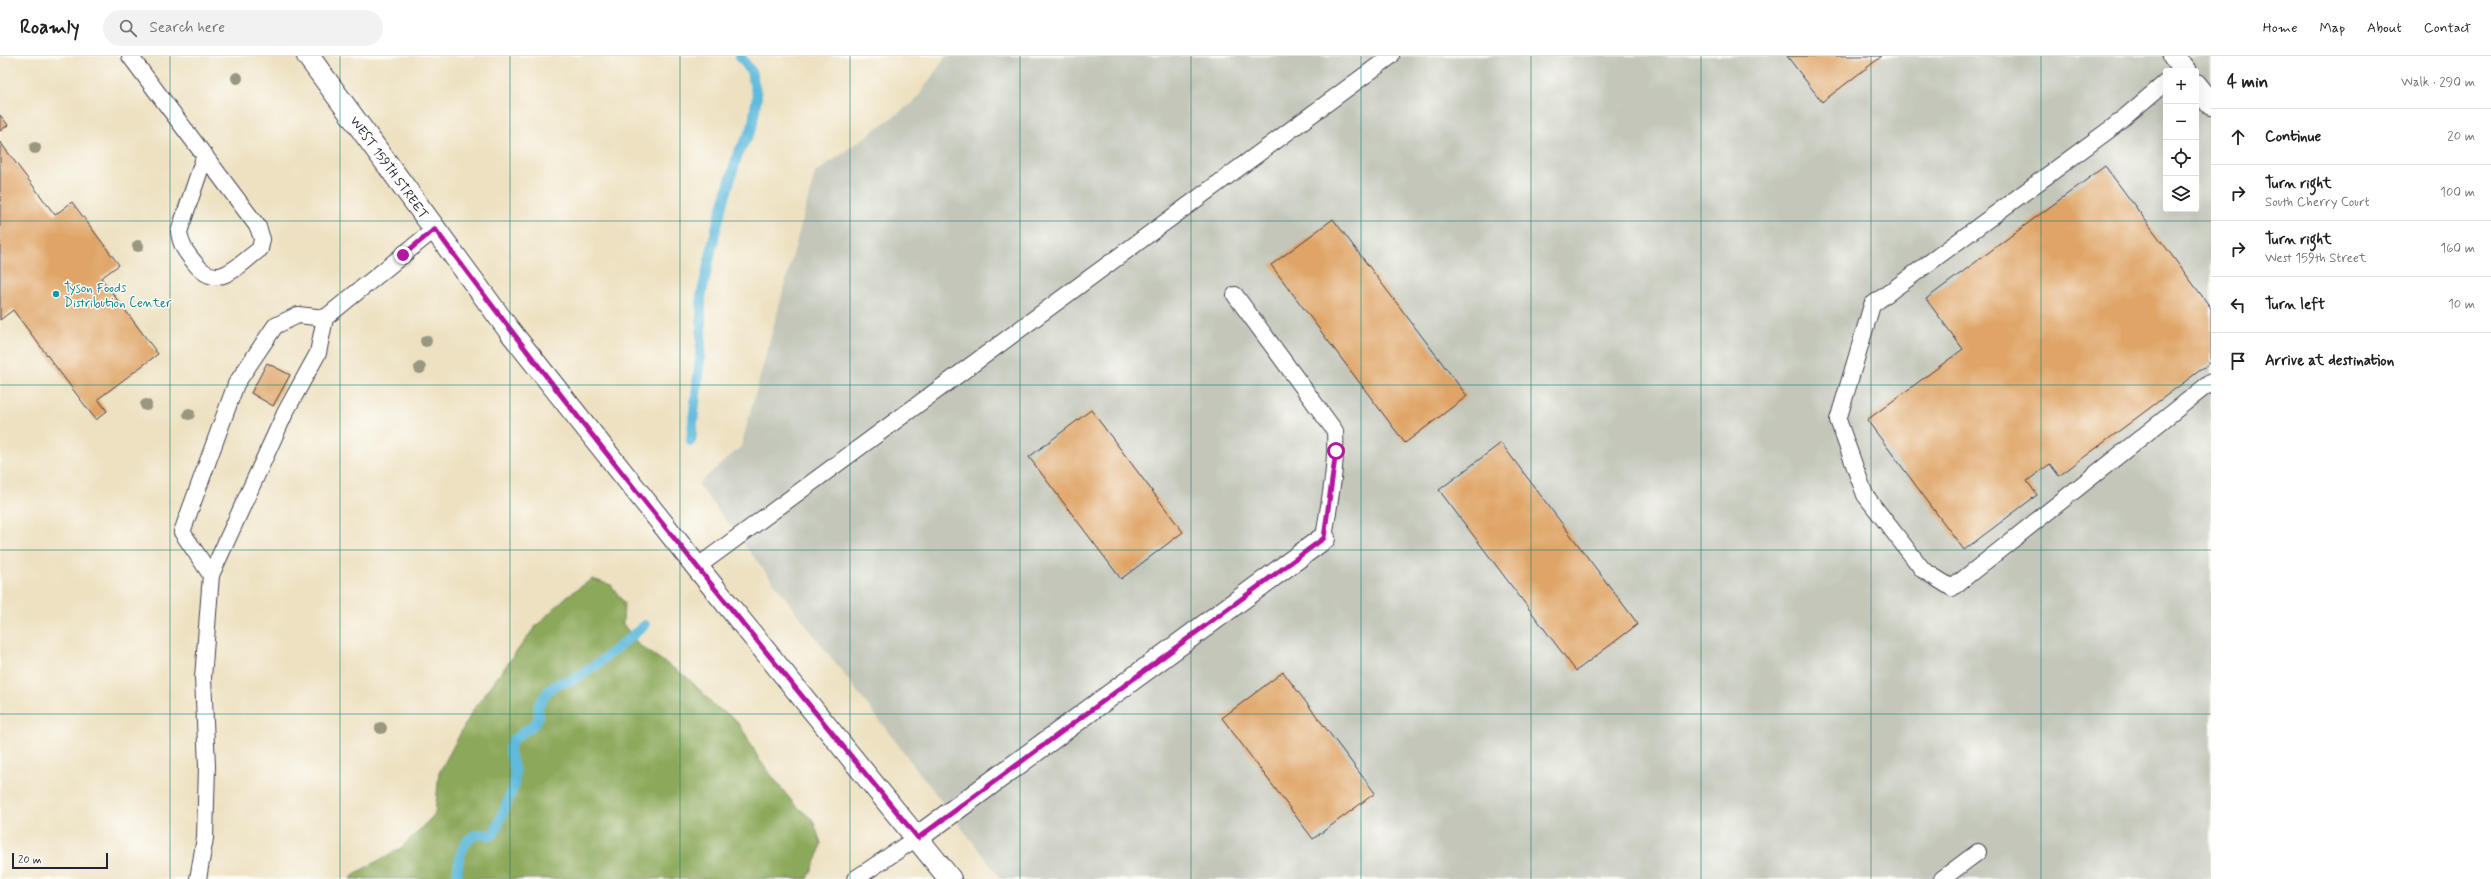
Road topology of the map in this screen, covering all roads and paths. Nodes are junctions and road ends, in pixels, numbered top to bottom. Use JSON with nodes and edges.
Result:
{"nodes":[{"id":1,"x":130,"y":56,"type":"edge"},
{"id":2,"x":308,"y":56,"type":"edge"},
{"id":3,"x":1391,"y":56,"type":"edge"},
{"id":4,"x":2163,"y":85,"type":"edge"},
{"id":5,"x":2199,"y":89,"type":"edge"},
{"id":6,"x":2211,"y":104,"type":"edge"},
{"id":7,"x":205,"y":155,"type":"junction"},
{"id":8,"x":435,"y":229,"type":"junction"},
{"id":9,"x":1235,"y":295,"type":"dead end"},
{"id":10,"x":325,"y":318,"type":"junction"},
{"id":11,"x":2211,"y":382,"type":"edge"},
{"id":12,"x":1324,"y":538,"type":"joint"},
{"id":13,"x":697,"y":567,"type":"junction"},
{"id":14,"x":211,"y":575,"type":"junction"},
{"id":15,"x":918,"y":838,"type":"junction"},
{"id":16,"x":1978,"y":852,"type":"dead end"},
{"id":17,"x":198,"y":879,"type":"edge"},
{"id":18,"x":854,"y":879,"type":"edge"},
{"id":19,"x":950,"y":879,"type":"edge"},
{"id":20,"x":1942,"y":879,"type":"edge"}],
"edges":[{"from":1,"to":7,"type":"lane"},
{"from":2,"to":8,"type":"street","name":"WEST 159TH STREET"},
{"from":3,"to":13,"type":"lane"},
{"from":4,"to":11,"type":"lane"},
{"from":5,"to":6,"type":"street"},
{"from":7,"to":7,"type":"lane"},
{"from":8,"to":10,"type":"lane"},
{"from":8,"to":13,"type":"street","name":"WEST 159TH STREET"},
{"from":9,"to":12,"type":"lane"},
{"from":10,"to":14,"type":"lane"},
{"from":10,"to":14,"type":"lane"},
{"from":12,"to":15,"type":"street"},
{"from":13,"to":15,"type":"street","name":"WEST 159TH STREET"},
{"from":14,"to":17,"type":"lane"},
{"from":15,"to":18,"type":"lane"},
{"from":15,"to":19,"type":"street","name":"WEST 159TH STREET"},
{"from":16,"to":20,"type":"lane"}]}
